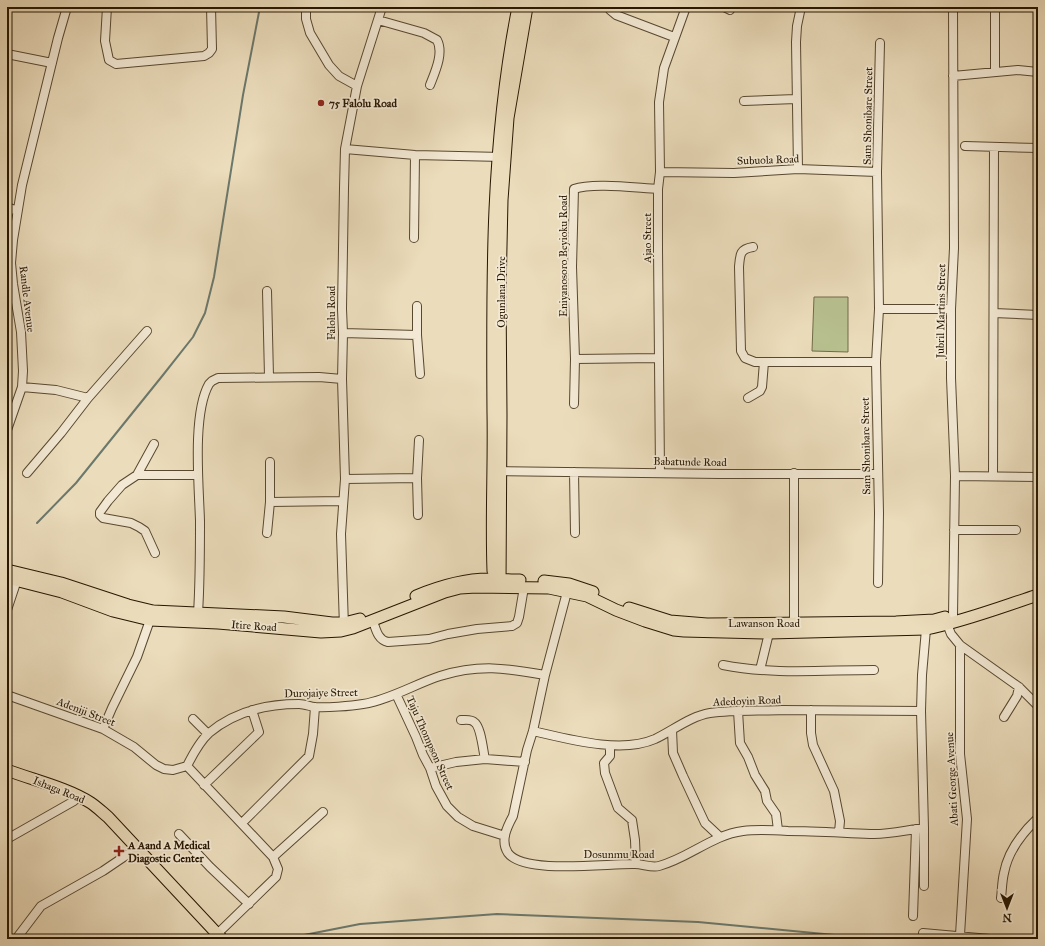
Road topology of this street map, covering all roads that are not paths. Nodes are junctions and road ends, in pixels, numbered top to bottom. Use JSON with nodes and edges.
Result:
{"nodes":[{"id":1,"x":67,"y":7,"type":"edge"},
{"id":2,"x":107,"y":7,"type":"edge"},
{"id":3,"x":211,"y":7,"type":"edge"},
{"id":4,"x":306,"y":7,"type":"edge"},
{"id":5,"x":382,"y":7,"type":"edge"},
{"id":6,"x":518,"y":7,"type":"edge"},
{"id":7,"x":527,"y":7,"type":"edge"},
{"id":8,"x":609,"y":7,"type":"edge"},
{"id":9,"x":686,"y":7,"type":"edge"},
{"id":10,"x":801,"y":7,"type":"edge"},
{"id":11,"x":953,"y":7,"type":"edge"},
{"id":12,"x":995,"y":7,"type":"edge"},
{"id":13,"x":378,"y":20,"type":"junction"},
{"id":14,"x":674,"y":37,"type":"junction"},
{"id":15,"x":880,"y":43,"type":"dead end"},
{"id":16,"x":7,"y":54,"type":"edge"},
{"id":17,"x":52,"y":63,"type":"junction"},
{"id":18,"x":995,"y":72,"type":"junction"},
{"id":19,"x":1038,"y":72,"type":"edge"},
{"id":20,"x":953,"y":76,"type":"junction"},
{"id":21,"x":430,"y":85,"type":"dead end"},
{"id":22,"x":357,"y":86,"type":"junction"},
{"id":23,"x":796,"y":98,"type":"junction"},
{"id":24,"x":744,"y":101,"type":"dead end"},
{"id":25,"x":965,"y":146,"type":"dead end"},
{"id":26,"x":994,"y":147,"type":"junction"},
{"id":27,"x":1038,"y":148,"type":"edge"},
{"id":28,"x":346,"y":149,"type":"junction"},
{"id":29,"x":415,"y":155,"type":"junction"},
{"id":30,"x":501,"y":157,"type":"junction"},
{"id":31,"x":798,"y":169,"type":"junction"},
{"id":32,"x":660,"y":172,"type":"junction"},
{"id":33,"x":877,"y":172,"type":"junction"},
{"id":34,"x":658,"y":189,"type":"junction"},
{"id":35,"x":7,"y":207,"type":"edge"},
{"id":36,"x":17,"y":211,"type":"junction"},
{"id":37,"x":414,"y":238,"type":"dead end"},
{"id":38,"x":753,"y":247,"type":"dead end"},
{"id":39,"x":267,"y":291,"type":"dead end"},
{"id":40,"x":417,"y":306,"type":"dead end"},
{"id":41,"x":878,"y":309,"type":"junction"},
{"id":42,"x":951,"y":309,"type":"junction"},
{"id":43,"x":994,"y":313,"type":"junction"},
{"id":44,"x":1038,"y":315,"type":"edge"},
{"id":45,"x":147,"y":331,"type":"dead end"},
{"id":46,"x":343,"y":333,"type":"junction"},
{"id":47,"x":417,"y":335,"type":"junction"},
{"id":48,"x":658,"y":358,"type":"junction"},
{"id":49,"x":575,"y":359,"type":"junction"},
{"id":50,"x":764,"y":362,"type":"junction"},
{"id":51,"x":876,"y":362,"type":"junction"},
{"id":52,"x":420,"y":374,"type":"dead end"},
{"id":53,"x":269,"y":377,"type":"junction"},
{"id":54,"x":342,"y":379,"type":"junction"},
{"id":55,"x":22,"y":387,"type":"junction"},
{"id":56,"x":88,"y":398,"type":"junction"},
{"id":57,"x":748,"y":398,"type":"dead end"},
{"id":58,"x":574,"y":404,"type":"dead end"},
{"id":59,"x":7,"y":430,"type":"edge"},
{"id":60,"x":419,"y":440,"type":"dead end"},
{"id":61,"x":154,"y":444,"type":"dead end"},
{"id":62,"x":270,"y":462,"type":"dead end"},
{"id":63,"x":497,"y":471,"type":"junction"},
{"id":64,"x":574,"y":472,"type":"junction"},
{"id":65,"x":27,"y":473,"type":"dead end"},
{"id":66,"x":660,"y":473,"type":"junction"},
{"id":67,"x":794,"y":473,"type":"junction"},
{"id":68,"x":198,"y":474,"type":"junction"},
{"id":69,"x":878,"y":474,"type":"junction"},
{"id":70,"x":136,"y":475,"type":"junction"},
{"id":71,"x":955,"y":476,"type":"junction"},
{"id":72,"x":993,"y":476,"type":"junction"},
{"id":73,"x":1038,"y":477,"type":"edge"},
{"id":74,"x":417,"y":478,"type":"junction"},
{"id":75,"x":345,"y":479,"type":"junction"},
{"id":76,"x":343,"y":501,"type":"junction"},
{"id":77,"x":270,"y":502,"type":"junction"},
{"id":78,"x":418,"y":514,"type":"dead end"},
{"id":79,"x":954,"y":530,"type":"junction"},
{"id":80,"x":1016,"y":530,"type":"dead end"},
{"id":81,"x":267,"y":533,"type":"dead end"},
{"id":82,"x":575,"y":533,"type":"dead end"},
{"id":83,"x":155,"y":553,"type":"dead end"},
{"id":84,"x":7,"y":570,"type":"edge"},
{"id":85,"x":12,"y":579,"type":"edge"},
{"id":86,"x":878,"y":583,"type":"dead end"},
{"id":87,"x":497,"y":584,"type":"junction"},
{"id":88,"x":524,"y":587,"type":"junction"},
{"id":89,"x":1038,"y":588,"type":"edge"},
{"id":90,"x":567,"y":592,"type":"junction"},
{"id":91,"x":1038,"y":596,"type":"edge"},
{"id":92,"x":7,"y":610,"type":"edge"},
{"id":93,"x":198,"y":613,"type":"junction"},
{"id":94,"x":150,"y":620,"type":"junction"},
{"id":95,"x":950,"y":620,"type":"junction"},
{"id":96,"x":373,"y":621,"type":"junction"},
{"id":97,"x":794,"y":623,"type":"junction"},
{"id":98,"x":344,"y":627,"type":"junction"},
{"id":99,"x":722,"y":628,"type":"junction"},
{"id":100,"x":926,"y":628,"type":"junction"},
{"id":101,"x":769,"y":633,"type":"junction"},
{"id":102,"x":960,"y":645,"type":"junction"},
{"id":103,"x":723,"y":666,"type":"dead end"},
{"id":104,"x":760,"y":670,"type":"junction"},
{"id":105,"x":874,"y":670,"type":"dead end"},
{"id":106,"x":545,"y":675,"type":"junction"},
{"id":107,"x":1019,"y":687,"type":"junction"},
{"id":108,"x":396,"y":694,"type":"junction"},
{"id":109,"x":7,"y":695,"type":"edge"},
{"id":110,"x":1038,"y":706,"type":"edge"},
{"id":111,"x":315,"y":707,"type":"junction"},
{"id":112,"x":252,"y":710,"type":"junction"},
{"id":113,"x":811,"y":710,"type":"junction"},
{"id":114,"x":738,"y":711,"type":"junction"},
{"id":115,"x":921,"y":711,"type":"junction"},
{"id":116,"x":1004,"y":717,"type":"dead end"},
{"id":117,"x":193,"y":719,"type":"dead end"},
{"id":118,"x":461,"y":720,"type":"dead end"},
{"id":119,"x":104,"y":729,"type":"junction"},
{"id":120,"x":533,"y":730,"type":"junction"},
{"id":121,"x":672,"y":730,"type":"junction"},
{"id":122,"x":208,"y":734,"type":"junction"},
{"id":123,"x":610,"y":746,"type":"junction"},
{"id":124,"x":485,"y":759,"type":"junction"},
{"id":125,"x":525,"y":762,"type":"junction"},
{"id":126,"x":187,"y":766,"type":"junction"},
{"id":127,"x":430,"y":768,"type":"junction"},
{"id":128,"x":7,"y":770,"type":"edge"},
{"id":129,"x":7,"y":776,"type":"edge"},
{"id":130,"x":204,"y":785,"type":"junction"},
{"id":131,"x":74,"y":801,"type":"junction"},
{"id":132,"x":323,"y":812,"type":"dead end"},
{"id":133,"x":1038,"y":818,"type":"edge"},
{"id":134,"x":242,"y":823,"type":"junction"},
{"id":135,"x":916,"y":829,"type":"junction"},
{"id":136,"x":778,"y":830,"type":"junction"},
{"id":137,"x":839,"y":832,"type":"junction"},
{"id":138,"x":179,"y":834,"type":"dead end"},
{"id":139,"x":505,"y":836,"type":"junction"},
{"id":140,"x":720,"y":837,"type":"junction"},
{"id":141,"x":7,"y":839,"type":"edge"},
{"id":142,"x":134,"y":850,"type":"junction"},
{"id":143,"x":273,"y":857,"type":"junction"},
{"id":144,"x":636,"y":864,"type":"junction"},
{"id":145,"x":924,"y":886,"type":"dead end"},
{"id":146,"x":1001,"y":898,"type":"dead end"},
{"id":147,"x":249,"y":904,"type":"junction"},
{"id":148,"x":913,"y":916,"type":"dead end"},
{"id":149,"x":923,"y":933,"type":"dead end"},
{"id":150,"x":960,"y":936,"type":"junction"},
{"id":151,"x":216,"y":938,"type":"edge"},
{"id":152,"x":16,"y":939,"type":"edge"},
{"id":153,"x":990,"y":939,"type":"edge"}],
"edges":[{"from":1,"to":17,"type":"street","name":"Randle Avenue"},
{"from":2,"to":3,"type":"street"},
{"from":4,"to":22,"type":"street"},
{"from":5,"to":13,"type":"street","name":"Falolu Road"},
{"from":6,"to":30,"type":"main road","name":"Ogunlana Drive"},
{"from":7,"to":30,"type":"main road","name":"Ogunlana Drive"},
{"from":8,"to":14,"type":"street"},
{"from":9,"to":14,"type":"street","name":"Ajao Street"},
{"from":10,"to":23,"type":"street"},
{"from":11,"to":20,"type":"street","name":"Jubril Martins Street"},
{"from":12,"to":18,"type":"street"},
{"from":13,"to":21,"type":"street"},
{"from":13,"to":22,"type":"street","name":"Falolu Road"},
{"from":14,"to":32,"type":"street","name":"Ajao Street"},
{"from":15,"to":33,"type":"street","name":"Sam Shonibare Street"},
{"from":16,"to":17,"type":"street"},
{"from":17,"to":36,"type":"street","name":"Randle Avenue"},
{"from":18,"to":19,"type":"street"},
{"from":18,"to":20,"type":"street"},
{"from":20,"to":42,"type":"street","name":"Jubril Martins Street"},
{"from":22,"to":28,"type":"street","name":"Falolu Road"},
{"from":23,"to":24,"type":"street"},
{"from":23,"to":31,"type":"street"},
{"from":25,"to":26,"type":"street"},
{"from":26,"to":27,"type":"street"},
{"from":26,"to":43,"type":"street"},
{"from":28,"to":29,"type":"street"},
{"from":28,"to":46,"type":"street","name":"Falolu Road"},
{"from":29,"to":30,"type":"street"},
{"from":29,"to":37,"type":"street"},
{"from":30,"to":63,"type":"main road","name":"Ogunlana Drive"},
{"from":31,"to":32,"type":"street","name":"Subuola Road"},
{"from":31,"to":33,"type":"street","name":"Subuola Road"},
{"from":32,"to":34,"type":"street","name":"Ajao Street"},
{"from":33,"to":41,"type":"street","name":"Sam Shonibare Street"},
{"from":34,"to":48,"type":"street","name":"Ajao Street"},
{"from":34,"to":49,"type":"street","name":"Eniyanosoro Beyioku Road"},
{"from":35,"to":36,"type":"street"},
{"from":36,"to":55,"type":"street","name":"Randle Avenue"},
{"from":38,"to":50,"type":"street"},
{"from":39,"to":53,"type":"street"},
{"from":40,"to":47,"type":"street"},
{"from":41,"to":42,"type":"street"},
{"from":41,"to":51,"type":"street","name":"Sam Shonibare Street"},
{"from":42,"to":71,"type":"street","name":"Jubril Martins Street"},
{"from":43,"to":44,"type":"street"},
{"from":43,"to":72,"type":"street"},
{"from":45,"to":56,"type":"street"},
{"from":46,"to":47,"type":"street"},
{"from":46,"to":54,"type":"street","name":"Falolu Road"},
{"from":47,"to":52,"type":"street"},
{"from":48,"to":49,"type":"street"},
{"from":48,"to":66,"type":"street","name":"Ajao Street"},
{"from":49,"to":58,"type":"street"},
{"from":50,"to":51,"type":"street"},
{"from":50,"to":57,"type":"street"},
{"from":51,"to":69,"type":"street","name":"Sam Shonibare Street"},
{"from":53,"to":54,"type":"street"},
{"from":53,"to":68,"type":"street"},
{"from":54,"to":75,"type":"street","name":"Falolu Road"},
{"from":55,"to":56,"type":"street"},
{"from":55,"to":59,"type":"street","name":"Randle Avenue"},
{"from":56,"to":65,"type":"street"},
{"from":60,"to":74,"type":"street"},
{"from":61,"to":70,"type":"street"},
{"from":62,"to":77,"type":"street"},
{"from":63,"to":64,"type":"street","name":"Babatunde Road"},
{"from":63,"to":87,"type":"main road","name":"Ogunlana Drive"},
{"from":64,"to":66,"type":"street","name":"Babatunde Road"},
{"from":64,"to":82,"type":"street"},
{"from":66,"to":67,"type":"street","name":"Babatunde Road"},
{"from":67,"to":69,"type":"street","name":"Babatunde Road"},
{"from":67,"to":97,"type":"street"},
{"from":68,"to":70,"type":"street"},
{"from":68,"to":93,"type":"street"},
{"from":69,"to":86,"type":"street","name":"Sam Shonibare Street"},
{"from":70,"to":83,"type":"street"},
{"from":71,"to":72,"type":"street"},
{"from":71,"to":79,"type":"street","name":"Jubril Martins Street"},
{"from":72,"to":73,"type":"street"},
{"from":74,"to":75,"type":"street"},
{"from":74,"to":78,"type":"street"},
{"from":75,"to":76,"type":"street","name":"Falolu Road"},
{"from":76,"to":77,"type":"street"},
{"from":76,"to":98,"type":"street","name":"Falolu Road"},
{"from":77,"to":81,"type":"street"},
{"from":79,"to":80,"type":"street"},
{"from":79,"to":95,"type":"street","name":"Jubril Martins Street"},
{"from":84,"to":93,"type":"main road","name":"Itire Road"},
{"from":85,"to":92,"type":"street"},
{"from":85,"to":94,"type":"main road","name":"Itire Road"},
{"from":87,"to":88,"type":"main road","name":"Lawanson Road"},
{"from":87,"to":96,"type":"main road","name":"Itire Road"},
{"from":87,"to":98,"type":"main road","name":"Itire Road"},
{"from":87,"to":99,"type":"main road","name":"Lawanson Road"},
{"from":88,"to":90,"type":"main road","name":"Lawanson Road"},
{"from":88,"to":96,"type":"street"},
{"from":89,"to":95,"type":"main road","name":"Lawanson Road"},
{"from":90,"to":99,"type":"main road","name":"Lawanson Road"},
{"from":90,"to":106,"type":"street"},
{"from":91,"to":95,"type":"main road","name":"Lawanson Road"},
{"from":93,"to":98,"type":"main road","name":"Itire Road"},
{"from":94,"to":98,"type":"main road","name":"Itire Road"},
{"from":94,"to":119,"type":"street"},
{"from":95,"to":97,"type":"main road","name":"Lawanson Road"},
{"from":95,"to":100,"type":"main road","name":"Lawanson Road"},
{"from":95,"to":102,"type":"street"},
{"from":96,"to":98,"type":"main road","name":"Itire Road"},
{"from":97,"to":99,"type":"main road","name":"Lawanson Road"},
{"from":99,"to":101,"type":"main road","name":"Lawanson Road"},
{"from":100,"to":101,"type":"main road","name":"Lawanson Road"},
{"from":100,"to":115,"type":"street"},
{"from":101,"to":104,"type":"street"},
{"from":102,"to":107,"type":"street"},
{"from":102,"to":150,"type":"street","name":"Abati George Avenue"},
{"from":103,"to":104,"type":"street"},
{"from":104,"to":105,"type":"street"},
{"from":106,"to":108,"type":"street","name":"Durojaiye Street"},
{"from":106,"to":120,"type":"street"},
{"from":107,"to":110,"type":"street"},
{"from":107,"to":116,"type":"street"},
{"from":108,"to":111,"type":"street","name":"Durojaiye Street"},
{"from":108,"to":127,"type":"street","name":"Taju Thompson Street"},
{"from":109,"to":119,"type":"street","name":"Adeniji Street"},
{"from":111,"to":112,"type":"street","name":"Durojaiye Street"},
{"from":111,"to":134,"type":"street"},
{"from":112,"to":122,"type":"street","name":"Durojaiye Street"},
{"from":112,"to":130,"type":"street"},
{"from":113,"to":114,"type":"street","name":"Adedoyin Road"},
{"from":113,"to":115,"type":"street","name":"Adedoyin Road"},
{"from":113,"to":137,"type":"street"},
{"from":114,"to":121,"type":"street","name":"Adedoyin Road"},
{"from":114,"to":136,"type":"street"},
{"from":115,"to":135,"type":"street"},
{"from":117,"to":122,"type":"street"},
{"from":118,"to":124,"type":"street"},
{"from":119,"to":126,"type":"street","name":"Adeniji Street"},
{"from":120,"to":123,"type":"street","name":"Adedoyin Road"},
{"from":120,"to":125,"type":"street"},
{"from":121,"to":123,"type":"street","name":"Adedoyin Road"},
{"from":121,"to":140,"type":"street"},
{"from":122,"to":126,"type":"street","name":"Durojaiye Street"},
{"from":123,"to":144,"type":"street"},
{"from":124,"to":125,"type":"street"},
{"from":124,"to":127,"type":"street"},
{"from":125,"to":139,"type":"street"},
{"from":126,"to":130,"type":"street"},
{"from":127,"to":139,"type":"street","name":"Taju Thompson Street"},
{"from":128,"to":151,"type":"main road","name":"Ishaga Road"},
{"from":129,"to":131,"type":"main road","name":"Ishaga Road"},
{"from":130,"to":134,"type":"street"},
{"from":131,"to":141,"type":"street"},
{"from":131,"to":142,"type":"main road","name":"Ishaga Road"},
{"from":132,"to":143,"type":"street"},
{"from":133,"to":146,"type":"street"},
{"from":134,"to":143,"type":"street"},
{"from":135,"to":137,"type":"street","name":"Dosunmu Road"},
{"from":135,"to":145,"type":"street"},
{"from":135,"to":148,"type":"street"},
{"from":136,"to":137,"type":"street","name":"Dosunmu Road"},
{"from":136,"to":140,"type":"street","name":"Dosunmu Road"},
{"from":138,"to":147,"type":"street"},
{"from":139,"to":144,"type":"street","name":"Dosunmu Road"},
{"from":140,"to":144,"type":"street","name":"Dosunmu Road"},
{"from":142,"to":151,"type":"main road","name":"Ishaga Road"},
{"from":142,"to":152,"type":"street"},
{"from":143,"to":147,"type":"street"},
{"from":147,"to":151,"type":"street"},
{"from":149,"to":150,"type":"street"},
{"from":150,"to":153,"type":"street"}]}
